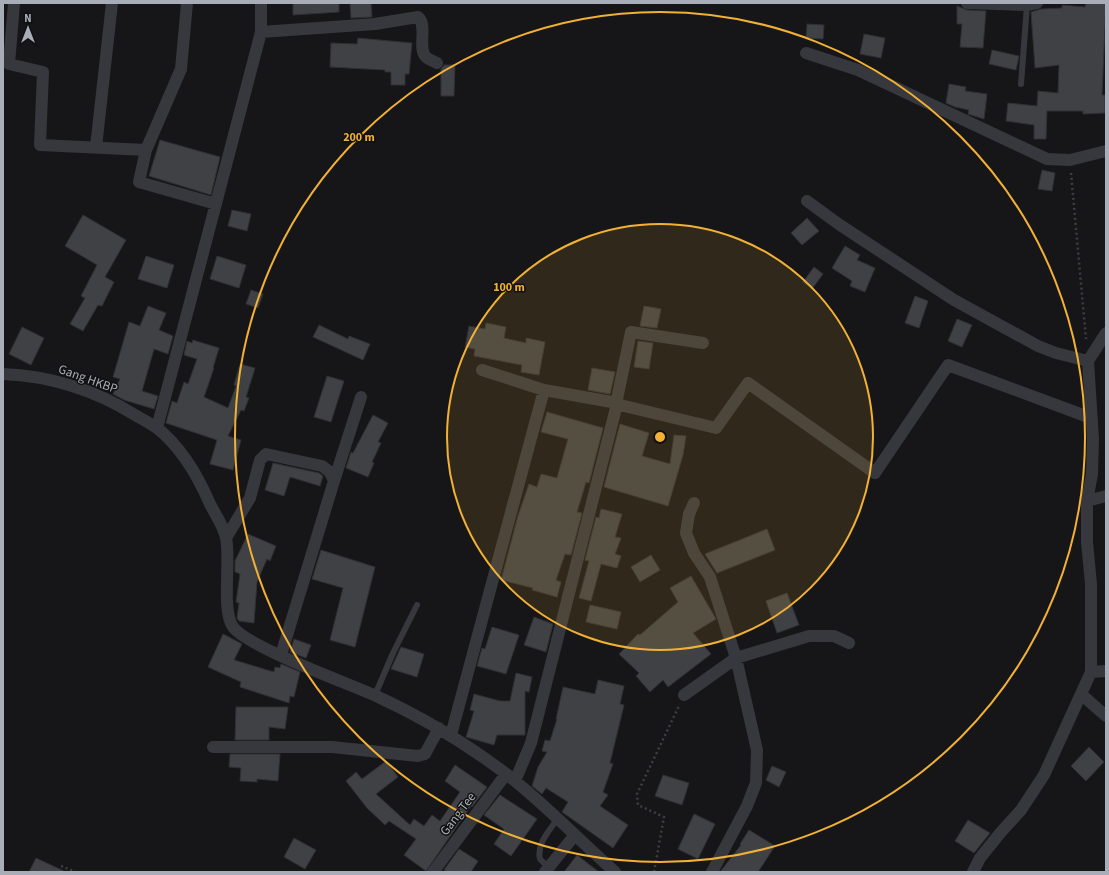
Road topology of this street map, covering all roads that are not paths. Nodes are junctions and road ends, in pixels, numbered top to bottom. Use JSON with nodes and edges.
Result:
{"nodes":[{"id":1,"x":14,"y":3,"type":"edge"},
{"id":2,"x":112,"y":3,"type":"edge"},
{"id":3,"x":187,"y":3,"type":"edge"},
{"id":4,"x":261,"y":3,"type":"edge"},
{"id":5,"x":967,"y":3,"type":"edge"},
{"id":6,"x":1032,"y":4,"type":"edge"},
{"id":7,"x":261,"y":32,"type":"junction"},
{"id":8,"x":806,"y":53,"type":"dead end"},
{"id":9,"x":437,"y":64,"type":"dead end"},
{"id":10,"x":1021,"y":84,"type":"dead end"},
{"id":11,"x":96,"y":147,"type":"junction"},
{"id":12,"x":146,"y":150,"type":"junction"},
{"id":13,"x":1106,"y":151,"type":"edge"},
{"id":14,"x":807,"y":201,"type":"dead end"},
{"id":15,"x":216,"y":204,"type":"junction"},
{"id":16,"x":1106,"y":333,"type":"edge"},
{"id":17,"x":703,"y":343,"type":"dead end"},
{"id":18,"x":1088,"y":361,"type":"junction"},
{"id":19,"x":482,"y":370,"type":"dead end"},
{"id":20,"x":3,"y":374,"type":"edge"},
{"id":21,"x":544,"y":390,"type":"junction"},
{"id":22,"x":361,"y":397,"type":"dead end"},
{"id":23,"x":616,"y":404,"type":"junction"},
{"id":24,"x":1091,"y":418,"type":"junction"},
{"id":25,"x":158,"y":428,"type":"junction"},
{"id":26,"x":334,"y":481,"type":"junction"},
{"id":27,"x":1106,"y":496,"type":"edge"},
{"id":28,"x":1087,"y":501,"type":"junction"},
{"id":29,"x":694,"y":503,"type":"dead end"},
{"id":30,"x":226,"y":538,"type":"junction"},
{"id":31,"x":417,"y":605,"type":"dead end"},
{"id":32,"x":849,"y":643,"type":"dead end"},
{"id":33,"x":281,"y":655,"type":"junction"},
{"id":34,"x":736,"y":658,"type":"junction"},
{"id":35,"x":1106,"y":670,"type":"edge"},
{"id":36,"x":1091,"y":672,"type":"junction"},
{"id":37,"x":375,"y":695,"type":"junction"},
{"id":38,"x":684,"y":695,"type":"road end"},
{"id":39,"x":1082,"y":695,"type":"junction"},
{"id":40,"x":1106,"y":716,"type":"edge"},
{"id":41,"x":439,"y":728,"type":"junction"},
{"id":42,"x":451,"y":735,"type":"junction"},
{"id":43,"x":213,"y":747,"type":"dead end"},
{"id":44,"x":510,"y":777,"type":"junction"},
{"id":45,"x":558,"y":818,"type":"junction"},
{"id":46,"x":574,"y":836,"type":"junction"},
{"id":47,"x":547,"y":870,"type":"edge"},
{"id":48,"x":433,"y":872,"type":"edge"},
{"id":49,"x":615,"y":872,"type":"edge"},
{"id":50,"x":712,"y":872,"type":"edge"},
{"id":51,"x":973,"y":872,"type":"edge"}],
"edges":[{"from":1,"to":11,"type":"street"},
{"from":2,"to":11,"type":"street"},
{"from":3,"to":12,"type":"street"},
{"from":4,"to":7,"type":"street"},
{"from":5,"to":6,"type":"street"},
{"from":6,"to":10,"type":"lane"},
{"from":7,"to":9,"type":"street"},
{"from":7,"to":15,"type":"street"},
{"from":8,"to":13,"type":"street"},
{"from":11,"to":12,"type":"street"},
{"from":12,"to":15,"type":"street"},
{"from":14,"to":18,"type":"street"},
{"from":15,"to":25,"type":"street"},
{"from":16,"to":18,"type":"street"},
{"from":17,"to":23,"type":"street","name":"Gang Tee"},
{"from":18,"to":24,"type":"street"},
{"from":19,"to":21,"type":"street"},
{"from":20,"to":25,"type":"street","name":"Gang HKBP"},
{"from":21,"to":23,"type":"street"},
{"from":21,"to":42,"type":"street"},
{"from":22,"to":26,"type":"street"},
{"from":23,"to":24,"type":"street"},
{"from":23,"to":44,"type":"street","name":"Gang Tee"},
{"from":24,"to":28,"type":"street"},
{"from":25,"to":30,"type":"street","name":"Gang HKBP"},
{"from":26,"to":30,"type":"street"},
{"from":26,"to":33,"type":"street"},
{"from":27,"to":28,"type":"street"},
{"from":28,"to":36,"type":"street"},
{"from":29,"to":34,"type":"street"},
{"from":30,"to":33,"type":"street"},
{"from":31,"to":37,"type":"lane"},
{"from":32,"to":34,"type":"street"},
{"from":33,"to":37,"type":"street"},
{"from":34,"to":38,"type":"street"},
{"from":34,"to":50,"type":"street"},
{"from":35,"to":36,"type":"street"},
{"from":36,"to":39,"type":"street"},
{"from":37,"to":41,"type":"street"},
{"from":39,"to":40,"type":"street"},
{"from":39,"to":51,"type":"street"},
{"from":41,"to":42,"type":"street"},
{"from":41,"to":43,"type":"street"},
{"from":42,"to":44,"type":"street"},
{"from":44,"to":45,"type":"street"},
{"from":44,"to":48,"type":"street","name":"Gang Tee"},
{"from":45,"to":46,"type":"street"},
{"from":45,"to":47,"type":"lane"},
{"from":46,"to":47,"type":"street"},
{"from":46,"to":49,"type":"street"}]}
